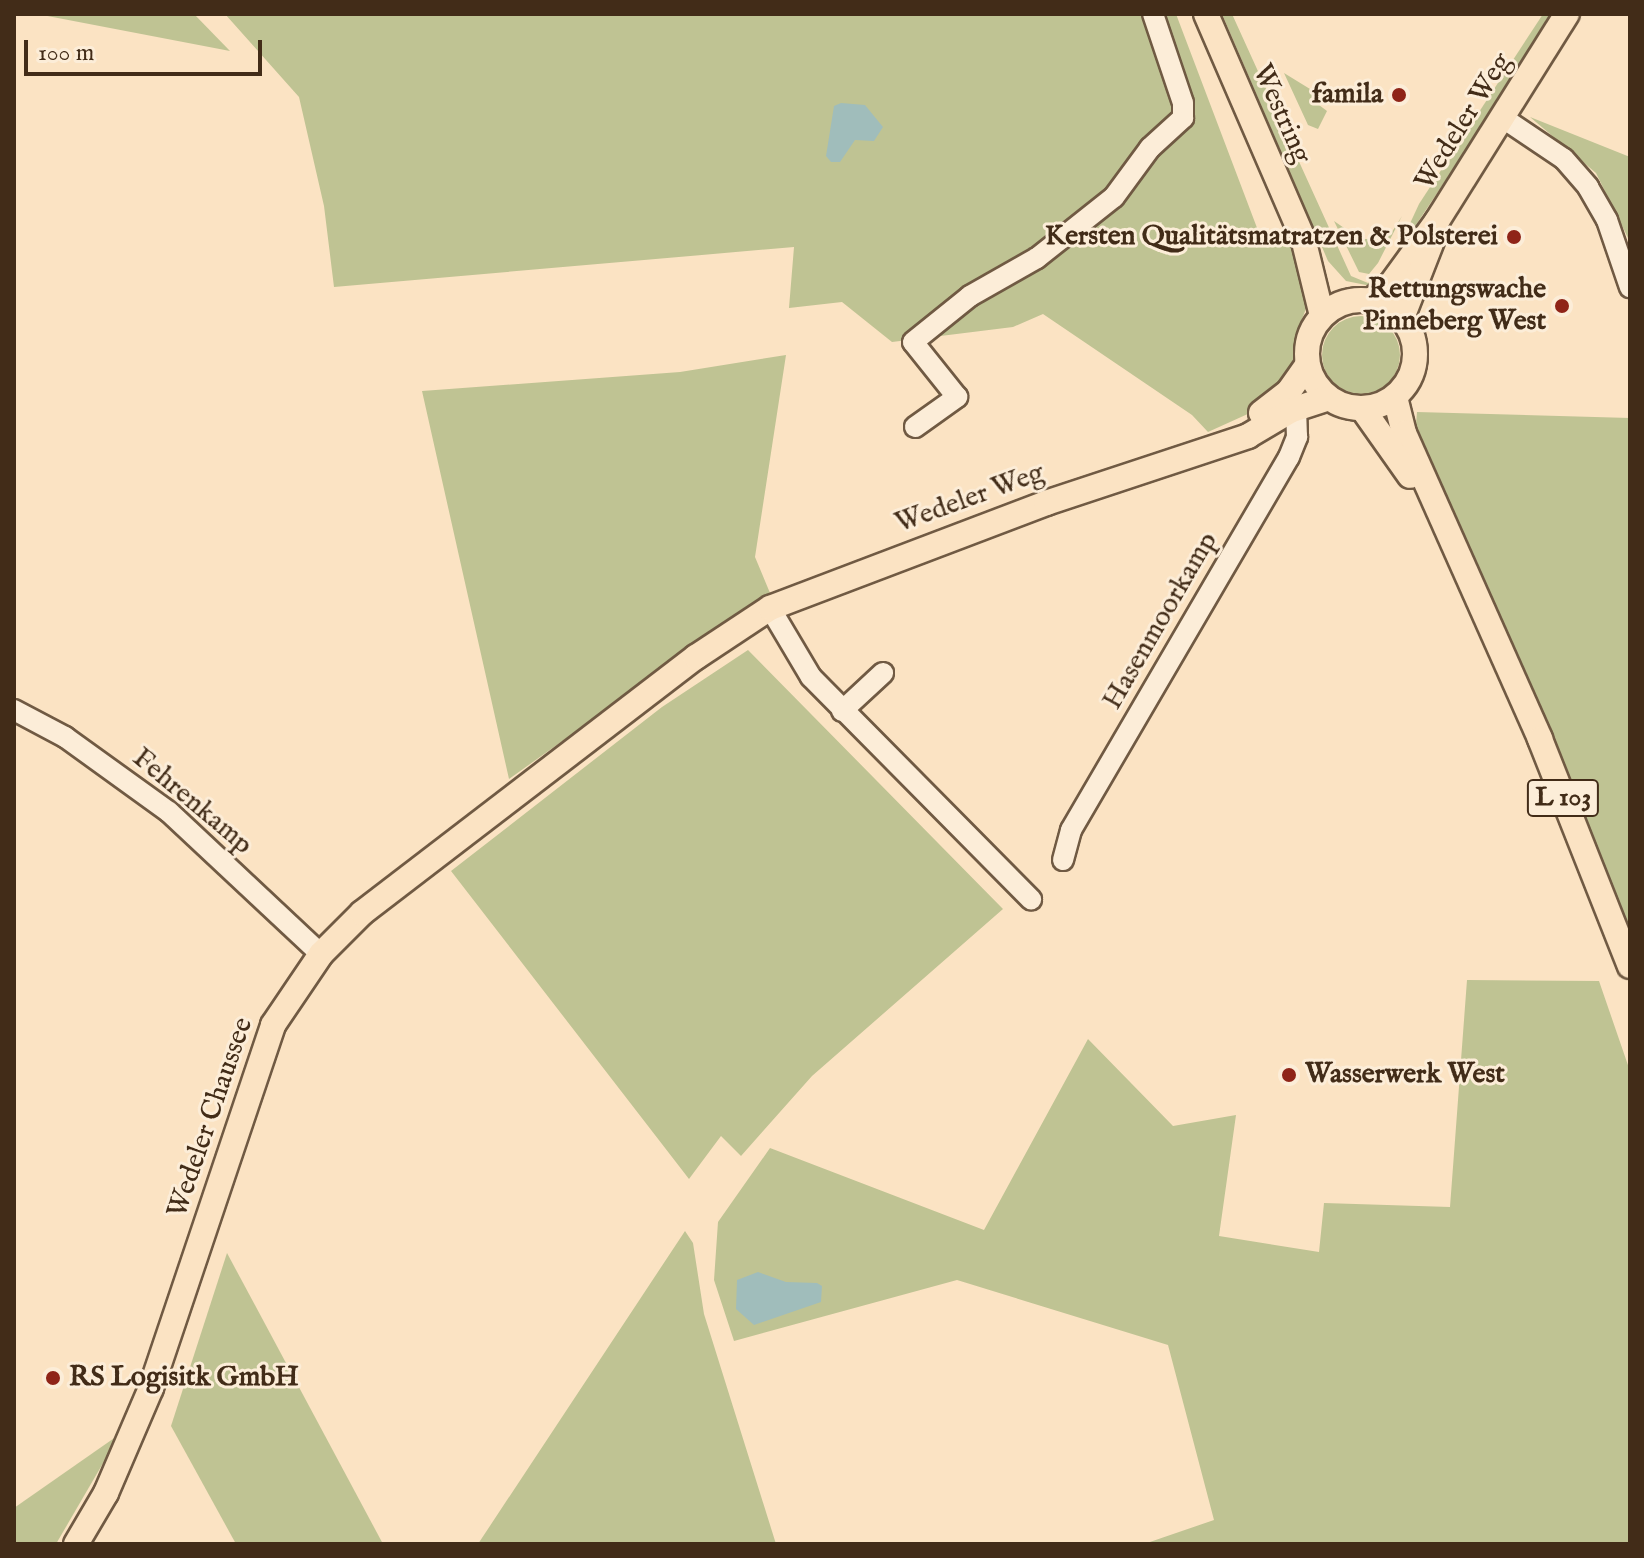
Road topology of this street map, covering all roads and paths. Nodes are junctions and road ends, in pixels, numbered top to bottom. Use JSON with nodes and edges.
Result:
{"nodes":[{"id":1,"x":1153,"y":14,"type":"edge"},
{"id":2,"x":1206,"y":14,"type":"edge"},
{"id":3,"x":1567,"y":14,"type":"edge"},
{"id":4,"x":1503,"y":118,"type":"junction"},
{"id":5,"x":1437,"y":221,"type":"junction"},
{"id":6,"x":1303,"y":238,"type":"junction"},
{"id":7,"x":1630,"y":287,"type":"edge"},
{"id":8,"x":1362,"y":300,"type":"junction"},
{"id":9,"x":1322,"y":316,"type":"junction"},
{"id":10,"x":1402,"y":318,"type":"junction"},
{"id":11,"x":1307,"y":365,"type":"junction"},
{"id":12,"x":1395,"y":397,"type":"junction"},
{"id":13,"x":1328,"y":398,"type":"junction"},
{"id":14,"x":1296,"y":408,"type":"junction"},
{"id":15,"x":1362,"y":408,"type":"junction"},
{"id":16,"x":915,"y":427,"type":"dead end"},
{"id":17,"x":1216,"y":443,"type":"junction"},
{"id":18,"x":1445,"y":528,"type":"junction"},
{"id":19,"x":760,"y":615,"type":"junction"},
{"id":20,"x":883,"y":673,"type":"dead end"},
{"id":21,"x":14,"y":710,"type":"edge"},
{"id":22,"x":842,"y":711,"type":"junction"},
{"id":23,"x":1063,"y":860,"type":"dead end"},
{"id":24,"x":1031,"y":899,"type":"dead end"},
{"id":25,"x":321,"y":954,"type":"junction"},
{"id":26,"x":1630,"y":966,"type":"edge"},
{"id":27,"x":76,"y":1544,"type":"edge"}],
"edges":[{"from":1,"to":16,"type":"street"},
{"from":2,"to":6,"type":"main road","name":"Westring"},
{"from":3,"to":4,"type":"main road","name":"Wedeler Weg"},
{"from":4,"to":5,"type":"main road","name":"Wedeler Weg"},
{"from":4,"to":7,"type":"street"},
{"from":5,"to":8,"type":"main road","name":"Wedeler Weg"},
{"from":5,"to":10,"type":"main road","name":"Wedeler Weg"},
{"from":6,"to":8,"type":"main road","name":"Westring"},
{"from":6,"to":9,"type":"main road","name":"Westring"},
{"from":8,"to":9,"type":"main road"},
{"from":8,"to":10,"type":"main road"},
{"from":9,"to":11,"type":"main road"},
{"from":10,"to":12,"type":"main road"},
{"from":11,"to":13,"type":"main road"},
{"from":11,"to":17,"type":"main road","name":"Wedeler Weg"},
{"from":12,"to":15,"type":"main road"},
{"from":12,"to":18,"type":"main road","number":"L 103"},
{"from":13,"to":14,"type":"main road","name":"Wedeler Weg"},
{"from":13,"to":15,"type":"main road"},
{"from":14,"to":17,"type":"main road","name":"Wedeler Weg"},
{"from":14,"to":23,"type":"street","name":"Hasenmoorkamp"},
{"from":15,"to":18,"type":"main road","number":"L 103"},
{"from":17,"to":19,"type":"main road","name":"Wedeler Weg"},
{"from":18,"to":26,"type":"main road","number":"L 103"},
{"from":19,"to":22,"type":"street"},
{"from":19,"to":25,"type":"main road","name":"Wedeler Chaussee"},
{"from":20,"to":22,"type":"street"},
{"from":21,"to":25,"type":"street","name":"Fehrenkamp"},
{"from":22,"to":24,"type":"street"},
{"from":25,"to":27,"type":"main road","name":"Wedeler Chaussee"}]}
